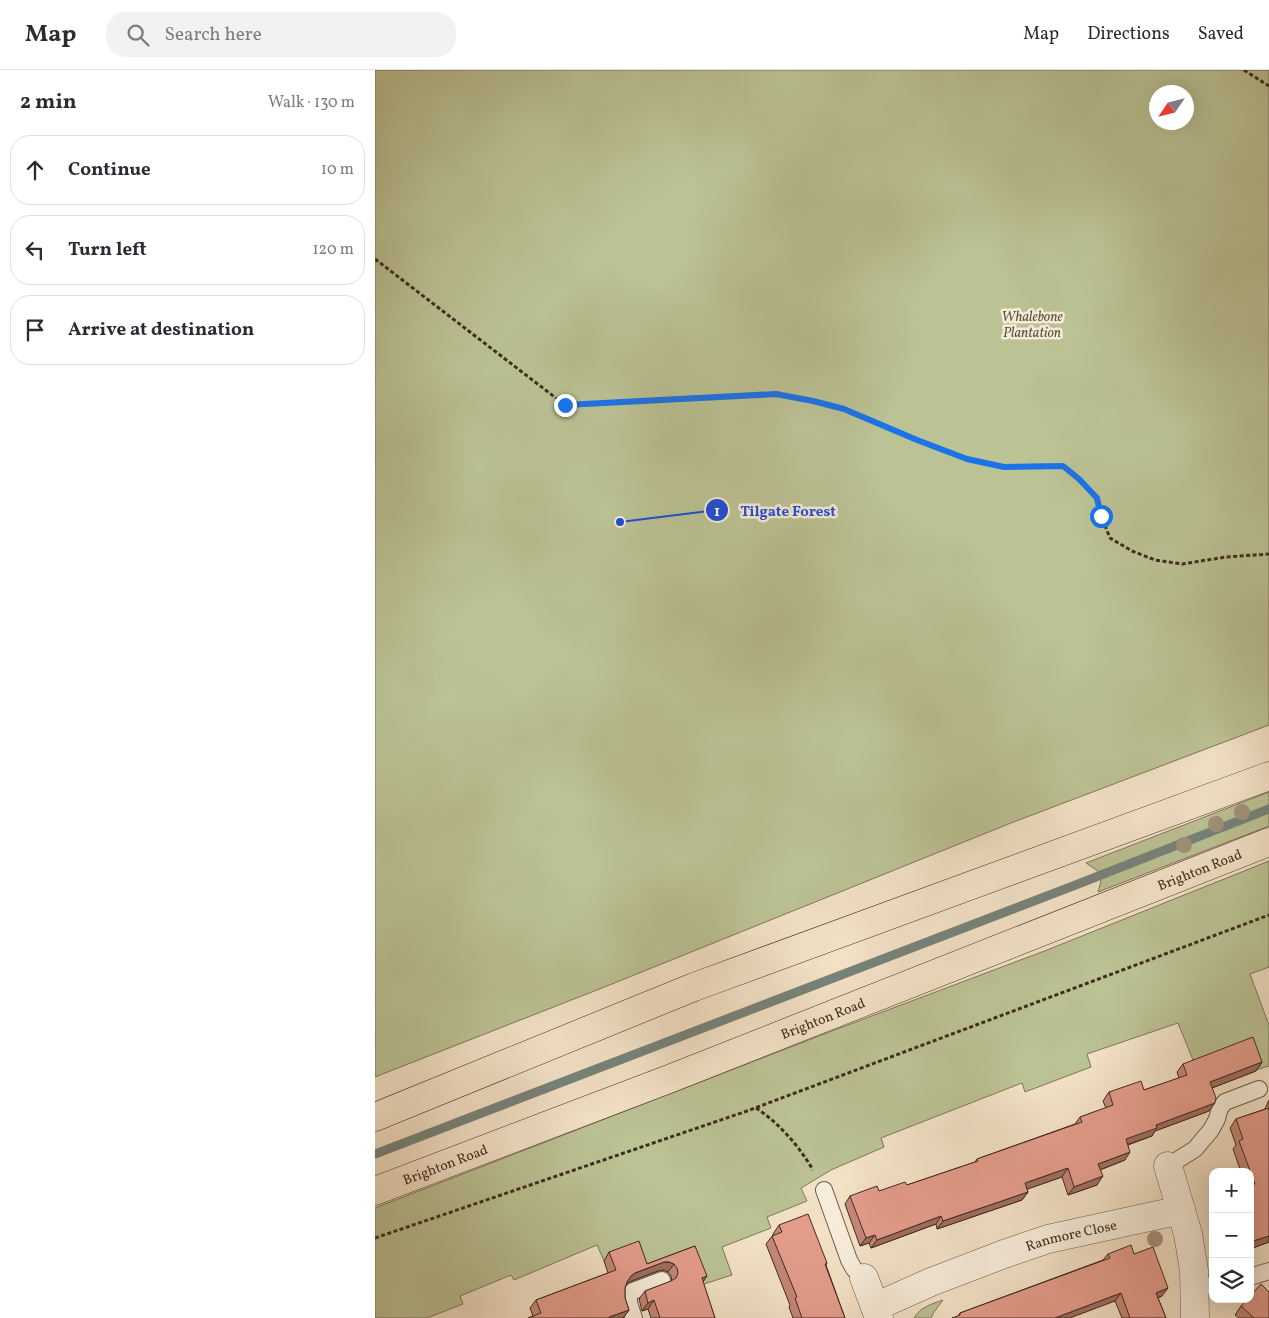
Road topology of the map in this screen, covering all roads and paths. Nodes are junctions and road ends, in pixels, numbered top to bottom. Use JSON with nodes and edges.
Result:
{"nodes":[{"id":1,"x":1244,"y":70,"type":"edge"},
{"id":2,"x":1269,"y":86,"type":"edge"},
{"id":3,"x":375,"y":259,"type":"edge"},
{"id":4,"x":1269,"y":554,"type":"edge"},
{"id":5,"x":1269,"y":776,"type":"edge"},
{"id":6,"x":1269,"y":842,"type":"edge"},
{"id":7,"x":1269,"y":915,"type":"edge"},
{"id":8,"x":1259,"y":1089,"type":"dead end"},
{"id":9,"x":756,"y":1108,"type":"junction"},
{"id":10,"x":375,"y":1117,"type":"edge"},
{"id":11,"x":1168,"y":1166,"type":"joint"},
{"id":12,"x":824,"y":1190,"type":"joint"},
{"id":13,"x":375,"y":1191,"type":"edge"},
{"id":14,"x":1181,"y":1210,"type":"junction"},
{"id":15,"x":375,"y":1238,"type":"edge"},
{"id":16,"x":1269,"y":1271,"type":"edge"},
{"id":17,"x":1254,"y":1276,"type":"edge"},
{"id":18,"x":864,"y":1278,"type":"joint"},
{"id":19,"x":662,"y":1280,"type":"dead end"},
{"id":20,"x":1204,"y":1286,"type":"edge"},
{"id":21,"x":877,"y":1313,"type":"edge"},
{"id":22,"x":634,"y":1318,"type":"edge"},
{"id":23,"x":1195,"y":1318,"type":"edge"}],
"edges":[{"from":1,"to":2,"type":"path"},
{"from":3,"to":4,"type":"path"},
{"from":5,"to":10,"type":"main road"},
{"from":6,"to":13,"type":"main road","name":"Brighton Road"},
{"from":7,"to":9,"type":"path"},
{"from":8,"to":11,"type":"lane"},
{"from":9,"to":12,"type":"path"},
{"from":9,"to":15,"type":"path"},
{"from":11,"to":14,"type":"street"},
{"from":12,"to":18,"type":"lane"},
{"from":14,"to":20,"type":"street"},
{"from":14,"to":21,"type":"street","name":"Ranmore Close"},
{"from":16,"to":17,"type":"lane"},
{"from":18,"to":21,"type":"street"},
{"from":19,"to":22,"type":"lane"},
{"from":20,"to":23,"type":"street"}]}
